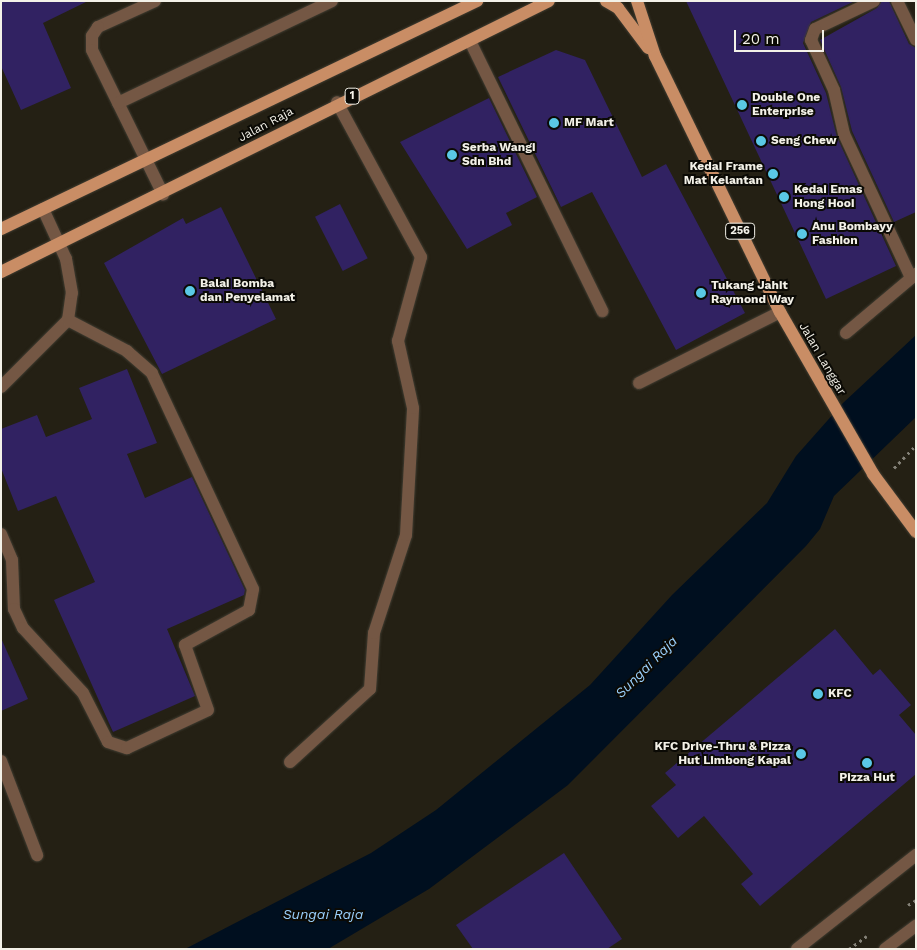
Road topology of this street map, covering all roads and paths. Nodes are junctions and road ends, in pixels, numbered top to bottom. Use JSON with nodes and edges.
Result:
{"nodes":[{"id":1,"x":155,"y":1,"type":"edge"},
{"id":2,"x":332,"y":1,"type":"edge"},
{"id":3,"x":476,"y":1,"type":"edge"},
{"id":4,"x":558,"y":1,"type":"edge"},
{"id":5,"x":606,"y":1,"type":"edge"},
{"id":6,"x":637,"y":1,"type":"edge"},
{"id":7,"x":874,"y":1,"type":"edge"},
{"id":8,"x":897,"y":1,"type":"edge"},
{"id":9,"x":546,"y":3,"type":"edge"},
{"id":10,"x":916,"y":40,"type":"edge"},
{"id":11,"x":470,"y":41,"type":"junction"},
{"id":12,"x":654,"y":56,"type":"junction"},
{"id":13,"x":338,"y":102,"type":"junction"},
{"id":14,"x":118,"y":103,"type":"junction"},
{"id":15,"x":146,"y":160,"type":"junction"},
{"id":16,"x":163,"y":194,"type":"junction"},
{"id":17,"x":43,"y":209,"type":"junction"},
{"id":18,"x":1,"y":229,"type":"edge"},
{"id":19,"x":60,"y":244,"type":"junction"},
{"id":20,"x":1,"y":272,"type":"edge"},
{"id":21,"x":913,"y":276,"type":"edge"},
{"id":22,"x":602,"y":311,"type":"dead end"},
{"id":23,"x":780,"y":312,"type":"junction"},
{"id":24,"x":68,"y":320,"type":"junction"},
{"id":25,"x":846,"y":333,"type":"dead end"},
{"id":26,"x":639,"y":383,"type":"dead end"},
{"id":27,"x":1,"y":387,"type":"edge"},
{"id":28,"x":916,"y":444,"type":"edge"},
{"id":29,"x":877,"y":478,"type":"junction"},
{"id":30,"x":916,"y":532,"type":"edge"},
{"id":31,"x":1,"y":534,"type":"edge"},
{"id":32,"x":1,"y":761,"type":"edge"},
{"id":33,"x":290,"y":762,"type":"dead end"},
{"id":34,"x":37,"y":854,"type":"dead end"},
{"id":35,"x":916,"y":855,"type":"edge"},
{"id":36,"x":916,"y":926,"type":"edge"},
{"id":37,"x":797,"y":949,"type":"edge"},
{"id":38,"x":885,"y":949,"type":"edge"}],
"edges":[{"from":1,"to":14,"type":"street"},
{"from":2,"to":14,"type":"street"},
{"from":3,"to":15,"type":"main road","name":"Jalan Raja"},
{"from":4,"to":9,"type":"main road"},
{"from":5,"to":12,"type":"main road","name":"Jalan Langgar","number":"256"},
{"from":6,"to":12,"type":"main road","name":"Jalan Langgar","number":"256"},
{"from":7,"to":21,"type":"street"},
{"from":8,"to":10,"type":"street"},
{"from":9,"to":11,"type":"main road","name":"Jalan Raja","number":"1"},
{"from":11,"to":13,"type":"main road","name":"Jalan Raja","number":"1"},
{"from":11,"to":22,"type":"street"},
{"from":12,"to":23,"type":"main road","name":"Jalan Langgar","number":"256"},
{"from":13,"to":16,"type":"main road","name":"Jalan Raja","number":"1"},
{"from":13,"to":33,"type":"street"},
{"from":14,"to":15,"type":"street"},
{"from":15,"to":16,"type":"street"},
{"from":15,"to":17,"type":"main road","name":"Jalan Raja"},
{"from":16,"to":19,"type":"main road","name":"Jalan Raja","number":"1"},
{"from":17,"to":18,"type":"main road","name":"Jalan Raja"},
{"from":17,"to":19,"type":"street"},
{"from":19,"to":20,"type":"main road","name":"Jalan Raja","number":"1"},
{"from":19,"to":24,"type":"street"},
{"from":21,"to":25,"type":"street"},
{"from":23,"to":26,"type":"street"},
{"from":23,"to":29,"type":"main road","name":"Jalan Langgar","number":"256"},
{"from":24,"to":27,"type":"street"},
{"from":24,"to":31,"type":"street"},
{"from":28,"to":29,"type":"path"},
{"from":29,"to":30,"type":"main road","name":"Jalan Langgar","number":"256"},
{"from":32,"to":34,"type":"street"},
{"from":35,"to":37,"type":"street"},
{"from":36,"to":38,"type":"street"}]}
